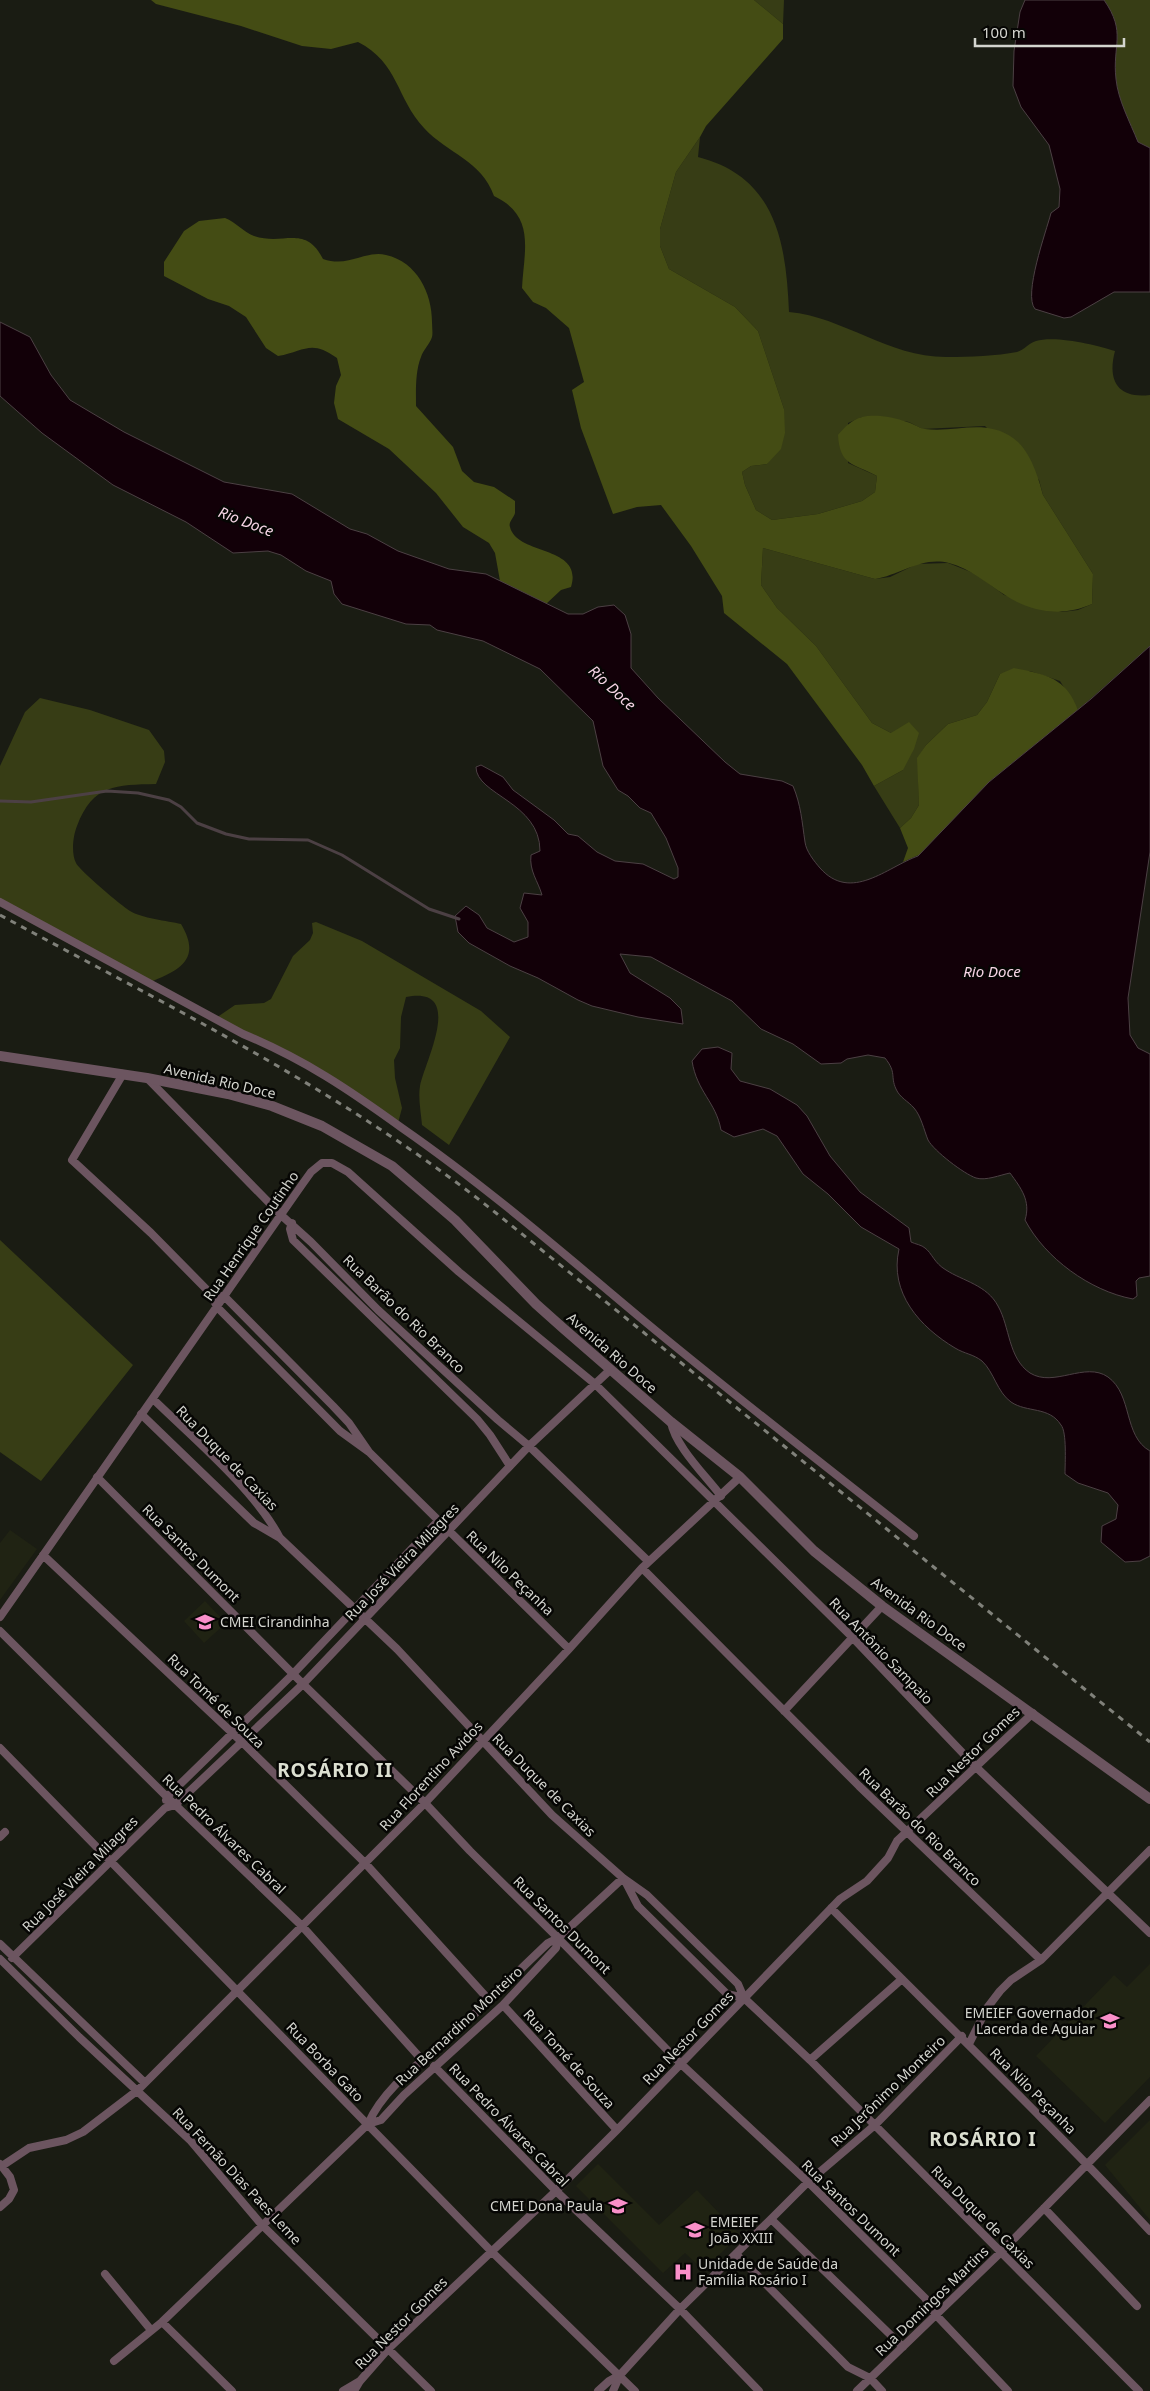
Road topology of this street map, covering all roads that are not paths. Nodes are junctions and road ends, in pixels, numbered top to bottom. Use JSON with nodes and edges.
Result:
{"nodes":[{"id":1,"x":0,"y":902,"type":"edge"},
{"id":2,"x":0,"y":1056,"type":"edge"},
{"id":3,"x":123,"y":1074,"type":"junction"},
{"id":4,"x":148,"y":1078,"type":"junction"},
{"id":5,"x":281,"y":1215,"type":"junction"},
{"id":6,"x":292,"y":1223,"type":"junction"},
{"id":7,"x":211,"y":1294,"type":"junction"},
{"id":8,"x":225,"y":1297,"type":"junction"},
{"id":9,"x":217,"y":1307,"type":"junction"},
{"id":10,"x":610,"y":1370,"type":"junction"},
{"id":11,"x":595,"y":1384,"type":"junction"},
{"id":12,"x":153,"y":1399,"type":"junction"},
{"id":13,"x":141,"y":1414,"type":"junction"},
{"id":14,"x":671,"y":1422,"type":"junction"},
{"id":15,"x":529,"y":1446,"type":"junction"},
{"id":16,"x":369,"y":1452,"type":"junction"},
{"id":17,"x":510,"y":1466,"type":"junction"},
{"id":18,"x":97,"y":1476,"type":"junction"},
{"id":19,"x":740,"y":1477,"type":"junction"},
{"id":20,"x":721,"y":1496,"type":"junction"},
{"id":21,"x":714,"y":1503,"type":"junction"},
{"id":22,"x":438,"y":1521,"type":"junction"},
{"id":23,"x":449,"y":1532,"type":"junction"},
{"id":24,"x":914,"y":1536,"type":"dead end"},
{"id":25,"x":280,"y":1538,"type":"junction"},
{"id":26,"x":43,"y":1555,"type":"junction"},
{"id":27,"x":648,"y":1561,"type":"junction"},
{"id":28,"x":642,"y":1568,"type":"junction"},
{"id":29,"x":882,"y":1606,"type":"junction"},
{"id":30,"x":353,"y":1609,"type":"junction"},
{"id":31,"x":0,"y":1617,"type":"edge"},
{"id":32,"x":364,"y":1618,"type":"junction"},
{"id":33,"x":0,"y":1631,"type":"edge"},
{"id":34,"x":853,"y":1638,"type":"junction"},
{"id":35,"x":569,"y":1649,"type":"junction"},
{"id":36,"x":293,"y":1674,"type":"junction"},
{"id":37,"x":303,"y":1684,"type":"junction"},
{"id":38,"x":784,"y":1711,"type":"junction"},
{"id":39,"x":1032,"y":1713,"type":"junction"},
{"id":40,"x":232,"y":1733,"type":"junction"},
{"id":41,"x":482,"y":1741,"type":"junction"},
{"id":42,"x":243,"y":1743,"type":"junction"},
{"id":43,"x":0,"y":1748,"type":"edge"},
{"id":44,"x":977,"y":1768,"type":"junction"},
{"id":45,"x":166,"y":1797,"type":"junction"},
{"id":46,"x":1150,"y":1799,"type":"edge"},
{"id":47,"x":426,"y":1803,"type":"junction"},
{"id":48,"x":175,"y":1805,"type":"junction"},
{"id":49,"x":165,"y":1808,"type":"junction"},
{"id":50,"x":907,"y":1831,"type":"junction"},
{"id":51,"x":1150,"y":1850,"type":"edge"},
{"id":52,"x":111,"y":1862,"type":"junction"},
{"id":53,"x":365,"y":1863,"type":"junction"},
{"id":54,"x":623,"y":1878,"type":"junction"},
{"id":55,"x":1109,"y":1892,"type":"junction"},
{"id":56,"x":831,"y":1908,"type":"junction"},
{"id":57,"x":302,"y":1926,"type":"junction"},
{"id":58,"x":1150,"y":1933,"type":"edge"},
{"id":59,"x":558,"y":1938,"type":"junction"},
{"id":60,"x":0,"y":1944,"type":"edge"},
{"id":61,"x":12,"y":1958,"type":"junction"},
{"id":62,"x":1040,"y":1960,"type":"junction"},
{"id":63,"x":2,"y":1966,"type":"edge"},
{"id":64,"x":902,"y":1980,"type":"junction"},
{"id":65,"x":238,"y":1991,"type":"junction"},
{"id":66,"x":744,"y":1998,"type":"junction"},
{"id":67,"x":489,"y":2000,"type":"junction"},
{"id":68,"x":503,"y":2005,"type":"junction"},
{"id":69,"x":962,"y":2036,"type":"junction"},
{"id":70,"x":969,"y":2044,"type":"junction"},
{"id":71,"x":810,"y":2060,"type":"junction"},
{"id":72,"x":423,"y":2061,"type":"junction"},
{"id":73,"x":680,"y":2063,"type":"junction"},
{"id":74,"x":434,"y":2066,"type":"junction"},
{"id":75,"x":145,"y":2083,"type":"junction"},
{"id":76,"x":138,"y":2090,"type":"junction"},
{"id":77,"x":1150,"y":2100,"type":"edge"},
{"id":78,"x":368,"y":2124,"type":"junction"},
{"id":79,"x":875,"y":2125,"type":"junction"},
{"id":80,"x":617,"y":2130,"type":"junction"},
{"id":81,"x":1087,"y":2163,"type":"junction"},
{"id":82,"x":1,"y":2165,"type":"edge"},
{"id":83,"x":808,"y":2182,"type":"junction"},
{"id":84,"x":556,"y":2191,"type":"junction"},
{"id":85,"x":0,"y":2207,"type":"edge"},
{"id":86,"x":1044,"y":2208,"type":"junction"},
{"id":87,"x":771,"y":2219,"type":"junction"},
{"id":88,"x":262,"y":2224,"type":"junction"},
{"id":89,"x":1150,"y":2231,"type":"edge"},
{"id":90,"x":492,"y":2252,"type":"junction"},
{"id":91,"x":1000,"y":2253,"type":"junction"},
{"id":92,"x":736,"y":2254,"type":"junction"},
{"id":93,"x":105,"y":2274,"type":"dead end"},
{"id":94,"x":1136,"y":2306,"type":"dead end"},
{"id":95,"x":680,"y":2309,"type":"junction"},
{"id":96,"x":936,"y":2315,"type":"junction"},
{"id":97,"x":162,"y":2322,"type":"junction"},
{"id":98,"x":151,"y":2330,"type":"junction"},
{"id":99,"x":903,"y":2347,"type":"junction"},
{"id":100,"x":388,"y":2349,"type":"junction"},
{"id":101,"x":114,"y":2361,"type":"dead end"},
{"id":102,"x":620,"y":2376,"type":"junction"},
{"id":103,"x":870,"y":2378,"type":"junction"},
{"id":104,"x":360,"y":2381,"type":"junction"},
{"id":105,"x":232,"y":2391,"type":"edge"},
{"id":106,"x":343,"y":2391,"type":"edge"},
{"id":107,"x":354,"y":2391,"type":"edge"},
{"id":108,"x":430,"y":2391,"type":"edge"},
{"id":109,"x":598,"y":2391,"type":"edge"},
{"id":110,"x":613,"y":2391,"type":"edge"},
{"id":111,"x":635,"y":2391,"type":"edge"},
{"id":112,"x":759,"y":2391,"type":"edge"},
{"id":113,"x":857,"y":2391,"type":"edge"},
{"id":114,"x":882,"y":2391,"type":"edge"},
{"id":115,"x":1008,"y":2391,"type":"edge"},
{"id":116,"x":1139,"y":2391,"type":"edge"}],
"edges":[{"from":1,"to":24,"type":"street"},
{"from":2,"to":3,"type":"street","name":"Avenida Rio Doce"},
{"from":3,"to":4,"type":"street","name":"Avenida Rio Doce"},
{"from":3,"to":7,"type":"street"},
{"from":4,"to":5,"type":"street","name":"Rua Barão do Rio Branco"},
{"from":4,"to":10,"type":"street","name":"Avenida Rio Doce"},
{"from":5,"to":6,"type":"street","name":"Rua Barão do Rio Branco"},
{"from":5,"to":8,"type":"street","name":"Rua Henrique Coutinho"},
{"from":5,"to":11,"type":"street","name":"Rua Henrique Coutinho"},
{"from":6,"to":15,"type":"street","name":"Rua Barão do Rio Branco"},
{"from":6,"to":17,"type":"street"},
{"from":7,"to":8,"type":"street"},
{"from":7,"to":9,"type":"street","name":"Rua Nilo Peçanha"},
{"from":8,"to":9,"type":"street","name":"Rua Henrique Coutinho"},
{"from":8,"to":16,"type":"street","name":"Rua Nilo Peçanha"},
{"from":9,"to":12,"type":"street","name":"Rua Henrique Coutinho"},
{"from":9,"to":16,"type":"street","name":"Rua Nilo Peçanha"},
{"from":10,"to":11,"type":"street","name":"Rua José Vieira Milagres"},
{"from":10,"to":14,"type":"street","name":"Avenida Rio Doce"},
{"from":11,"to":15,"type":"street","name":"Rua José Vieira Milagres"},
{"from":11,"to":21,"type":"street","name":"Rua Antônio Sampaio"},
{"from":12,"to":13,"type":"street","name":"Rua Henrique Coutinho"},
{"from":12,"to":25,"type":"street","name":"Rua Duque de Caxias"},
{"from":13,"to":18,"type":"street","name":"Rua Henrique Coutinho"},
{"from":13,"to":25,"type":"street","name":"Rua Duque de Caxias"},
{"from":14,"to":19,"type":"street","name":"Avenida Rio Doce"},
{"from":14,"to":20,"type":"street"},
{"from":15,"to":17,"type":"street","name":"Rua José Vieira Milagres"},
{"from":15,"to":27,"type":"street","name":"Rua Barão do Rio Branco"},
{"from":16,"to":22,"type":"street","name":"Rua Nilo Peçanha"},
{"from":17,"to":23,"type":"street","name":"Rua José Vieira Milagres"},
{"from":18,"to":26,"type":"street","name":"Rua Henrique Coutinho"},
{"from":18,"to":36,"type":"street","name":"Rua Santos Dumont"},
{"from":19,"to":20,"type":"street","name":"Rua Florentino Avidos"},
{"from":19,"to":29,"type":"street","name":"Avenida Rio Doce"},
{"from":20,"to":21,"type":"street","name":"Rua Florentino Avidos"},
{"from":21,"to":27,"type":"street","name":"Rua Florentino Avidos"},
{"from":21,"to":34,"type":"street","name":"Rua Antônio Sampaio"},
{"from":22,"to":23,"type":"street","name":"Rua Nilo Peçanha"},
{"from":22,"to":30,"type":"street"},
{"from":23,"to":32,"type":"street","name":"Rua José Vieira Milagres"},
{"from":23,"to":35,"type":"street","name":"Rua Nilo Peçanha"},
{"from":25,"to":30,"type":"street","name":"Rua Duque de Caxias"},
{"from":26,"to":31,"type":"street","name":"Rua Henrique Coutinho"},
{"from":26,"to":40,"type":"street","name":"Rua Tomé de Souza"},
{"from":27,"to":28,"type":"street","name":"Rua Florentino Avidos"},
{"from":28,"to":35,"type":"street","name":"Rua Florentino Avidos"},
{"from":28,"to":38,"type":"street","name":"Rua Barão do Rio Branco"},
{"from":29,"to":34,"type":"street"},
{"from":29,"to":39,"type":"street","name":"Avenida Rio Doce"},
{"from":30,"to":32,"type":"street","name":"Rua Duque de Caxias"},
{"from":30,"to":36,"type":"street"},
{"from":32,"to":37,"type":"street","name":"Rua José Vieira Milagres"},
{"from":32,"to":41,"type":"street","name":"Rua Duque de Caxias"},
{"from":33,"to":45,"type":"street","name":"Rua Pedro Álvares Cabral"},
{"from":34,"to":38,"type":"street"},
{"from":34,"to":44,"type":"street","name":"Rua Antônio Sampaio"},
{"from":35,"to":41,"type":"street","name":"Rua Florentino Avidos"},
{"from":36,"to":37,"type":"street","name":"Rua Santos Dumont"},
{"from":36,"to":40,"type":"street"},
{"from":37,"to":42,"type":"street","name":"Rua José Vieira Milagres"},
{"from":37,"to":47,"type":"street","name":"Rua Santos Dumont"},
{"from":38,"to":50,"type":"street","name":"Rua Barão do Rio Branco"},
{"from":39,"to":44,"type":"street","name":"Rua Nestor Gomes"},
{"from":39,"to":46,"type":"street","name":"Avenida Rio Doce"},
{"from":40,"to":42,"type":"street","name":"Rua Tomé de Souza"},
{"from":40,"to":45,"type":"street"},
{"from":41,"to":47,"type":"street","name":"Rua Florentino Avidos"},
{"from":41,"to":54,"type":"street","name":"Rua Duque de Caxias"},
{"from":42,"to":48,"type":"street","name":"Rua José Vieira Milagres"},
{"from":42,"to":53,"type":"street","name":"Rua Tomé de Souza"},
{"from":43,"to":52,"type":"street","name":"Rua Borba Gato"},
{"from":44,"to":50,"type":"street","name":"Rua Nestor Gomes"},
{"from":44,"to":55,"type":"street","name":"Rua Antônio Sampaio"},
{"from":45,"to":48,"type":"street","name":"Rua Pedro Álvares Cabral"},
{"from":45,"to":49,"type":"street"},
{"from":47,"to":53,"type":"street","name":"Rua Florentino Avidos"},
{"from":47,"to":59,"type":"street","name":"Rua Santos Dumont"},
{"from":48,"to":49,"type":"street","name":"Rua José Vieira Milagres"},
{"from":48,"to":57,"type":"street","name":"Rua Pedro Álvares Cabral"},
{"from":49,"to":52,"type":"street","name":"Rua José Vieira Milagres"},
{"from":50,"to":56,"type":"street","name":"Rua Nestor Gomes"},
{"from":50,"to":62,"type":"street","name":"Rua Barão do Rio Branco"},
{"from":51,"to":55,"type":"street"},
{"from":52,"to":61,"type":"street","name":"Rua José Vieira Milagres"},
{"from":52,"to":65,"type":"street","name":"Rua Borba Gato"},
{"from":53,"to":57,"type":"street","name":"Rua Florentino Avidos"},
{"from":53,"to":67,"type":"street","name":"Rua Tomé de Souza"},
{"from":54,"to":59,"type":"street","name":"Rua Bernardino Monteiro"},
{"from":54,"to":66,"type":"street","name":"Rua Duque de Caxias"},
{"from":54,"to":66,"type":"street","name":"Rua Duque de Caxias"},
{"from":55,"to":58,"type":"street","name":"Rua Antônio Sampaio"},
{"from":55,"to":62,"type":"street"},
{"from":56,"to":64,"type":"street","name":"Rua Nilo Peçanha"},
{"from":56,"to":66,"type":"street","name":"Rua Nestor Gomes"},
{"from":57,"to":65,"type":"street","name":"Rua Florentino Avidos"},
{"from":57,"to":72,"type":"street","name":"Rua Pedro Álvares Cabral"},
{"from":59,"to":67,"type":"street","name":"Rua Bernardino Monteiro"},
{"from":59,"to":68,"type":"street","name":"Rua Bernardino Monteiro"},
{"from":59,"to":73,"type":"street","name":"Rua Santos Dumont"},
{"from":60,"to":61,"type":"street"},
{"from":61,"to":75,"type":"street"},
{"from":62,"to":70,"type":"street"},
{"from":63,"to":76,"type":"street","name":"Rua Fernão Dias Paes Leme"},
{"from":64,"to":69,"type":"street","name":"Rua Nilo Peçanha"},
{"from":64,"to":71,"type":"street"},
{"from":65,"to":75,"type":"street","name":"Rua Florentino Avidos"},
{"from":65,"to":78,"type":"street","name":"Rua Borba Gato"},
{"from":66,"to":71,"type":"street","name":"Rua Duque de Caxias"},
{"from":66,"to":73,"type":"street","name":"Rua Nestor Gomes"},
{"from":67,"to":72,"type":"street","name":"Rua Bernardino Monteiro"},
{"from":68,"to":74,"type":"street","name":"Rua Bernardino Monteiro"},
{"from":68,"to":80,"type":"street","name":"Rua Tomé de Souza"},
{"from":69,"to":70,"type":"street","name":"Rua Nilo Peçanha"},
{"from":69,"to":79,"type":"street","name":"Rua Jerônimo Monteiro"},
{"from":70,"to":81,"type":"street","name":"Rua Nilo Peçanha"},
{"from":71,"to":79,"type":"street","name":"Rua Duque de Caxias"},
{"from":72,"to":78,"type":"street","name":"Rua Bernardino Monteiro"},
{"from":73,"to":80,"type":"street","name":"Rua Nestor Gomes"},
{"from":73,"to":83,"type":"street","name":"Rua Santos Dumont"},
{"from":74,"to":78,"type":"street","name":"Rua Bernardino Monteiro"},
{"from":74,"to":84,"type":"street","name":"Rua Pedro Álvares Cabral"},
{"from":75,"to":76,"type":"street","name":"Rua Florentino Avidos"},
{"from":76,"to":82,"type":"street","name":"Rua Florentino Avidos"},
{"from":76,"to":88,"type":"street","name":"Rua Fernão Dias Paes Leme"},
{"from":77,"to":81,"type":"street","name":"Rua Domingos Martins"},
{"from":78,"to":88,"type":"street","name":"Rua Bernardino Monteiro"},
{"from":78,"to":90,"type":"street","name":"Rua Borba Gato"},
{"from":79,"to":83,"type":"street","name":"Rua Jerônimo Monteiro"},
{"from":79,"to":91,"type":"street","name":"Rua Duque de Caxias"},
{"from":80,"to":84,"type":"street","name":"Rua Nestor Gomes"},
{"from":81,"to":86,"type":"street","name":"Rua Domingos Martins"},
{"from":81,"to":89,"type":"street","name":"Rua Nilo Peçanha"},
{"from":82,"to":85,"type":"street"},
{"from":83,"to":87,"type":"street","name":"Rua Jerônimo Monteiro"},
{"from":83,"to":96,"type":"street","name":"Rua Santos Dumont"},
{"from":84,"to":90,"type":"street","name":"Rua Nestor Gomes"},
{"from":84,"to":95,"type":"street","name":"Rua Pedro Álvares Cabral"},
{"from":86,"to":91,"type":"street","name":"Rua Domingos Martins"},
{"from":86,"to":94,"type":"street"},
{"from":87,"to":92,"type":"street","name":"Rua Jerônimo Monteiro"},
{"from":87,"to":99,"type":"street"},
{"from":88,"to":97,"type":"street","name":"Rua Bernardino Monteiro"},
{"from":88,"to":100,"type":"street","name":"Rua Fernão Dias Paes Leme"},
{"from":90,"to":100,"type":"street","name":"Rua Nestor Gomes"},
{"from":90,"to":102,"type":"street","name":"Rua Borba Gato"},
{"from":91,"to":96,"type":"street","name":"Rua Domingos Martins"},
{"from":91,"to":116,"type":"street","name":"Rua Duque de Caxias"},
{"from":92,"to":95,"type":"street","name":"Rua Jerônimo Monteiro"},
{"from":92,"to":103,"type":"street"},
{"from":93,"to":98,"type":"street"},
{"from":95,"to":102,"type":"street","name":"Rua Jerônimo Monteiro"},
{"from":95,"to":112,"type":"street","name":"Rua Pedro Álvares Cabral"},
{"from":96,"to":99,"type":"street","name":"Rua Domingos Martins"},
{"from":96,"to":115,"type":"street","name":"Rua Santos Dumont"},
{"from":97,"to":98,"type":"street","name":"Rua Bernardino Monteiro"},
{"from":97,"to":105,"type":"street"},
{"from":98,"to":101,"type":"street","name":"Rua Bernardino Monteiro"},
{"from":99,"to":103,"type":"street","name":"Rua Domingos Martins"},
{"from":100,"to":104,"type":"street","name":"Rua Nestor Gomes"},
{"from":100,"to":108,"type":"street","name":"Rua Fernão Dias Paes Leme"},
{"from":102,"to":109,"type":"street","name":"Rua Jerônimo Monteiro"},
{"from":102,"to":110,"type":"street","name":"Rua Jerônimo Monteiro"},
{"from":102,"to":111,"type":"street","name":"Rua Borba Gato"},
{"from":103,"to":113,"type":"street","name":"Rua Domingos Martins"},
{"from":103,"to":114,"type":"street"},
{"from":104,"to":106,"type":"street","name":"Rua Nestor Gomes"},
{"from":104,"to":107,"type":"street","name":"Rua Nestor Gomes"}]}
